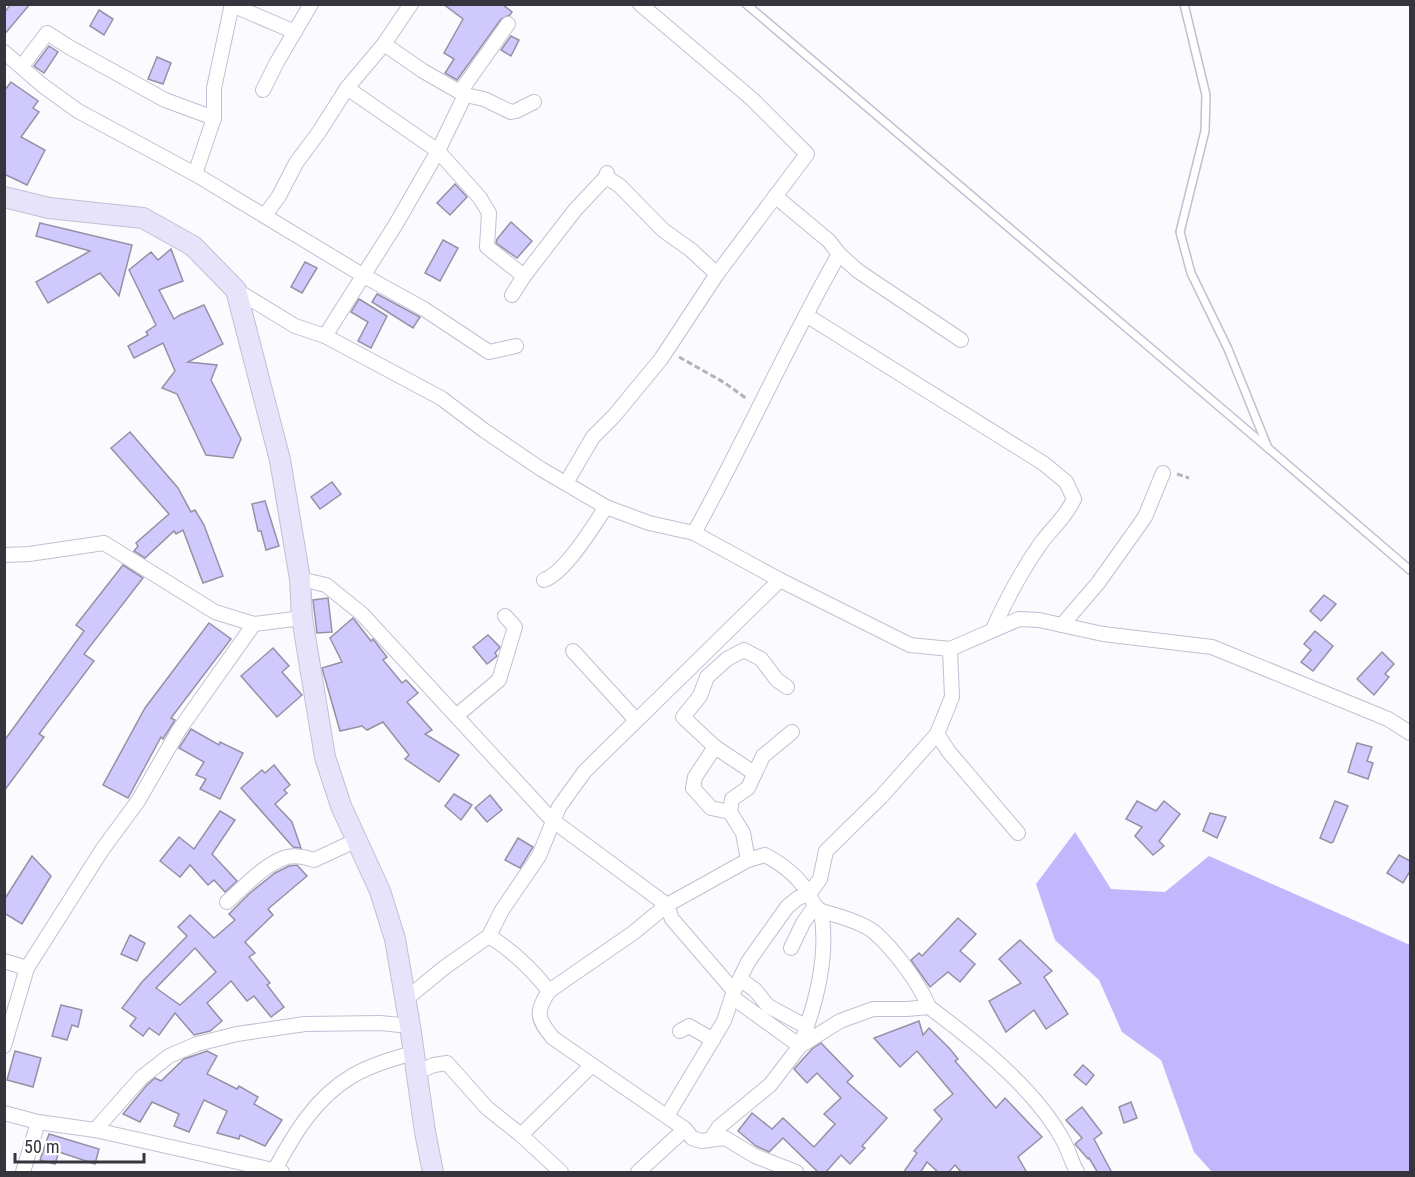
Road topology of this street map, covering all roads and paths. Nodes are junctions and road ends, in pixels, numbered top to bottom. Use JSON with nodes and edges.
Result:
{"nodes":[{"id":1,"x":311,"y":4,"type":"edge"},
{"id":2,"x":411,"y":4,"type":"edge"},
{"id":3,"x":640,"y":4,"type":"edge"},
{"id":4,"x":746,"y":4,"type":"edge"},
{"id":5,"x":1184,"y":4,"type":"edge"},
{"id":6,"x":232,"y":5,"type":"edge"},
{"id":7,"x":508,"y":24,"type":"dead end"},
{"id":8,"x":295,"y":32,"type":"junction"},
{"id":9,"x":384,"y":44,"type":"junction"},
{"id":10,"x":4,"y":52,"type":"edge"},
{"id":11,"x":22,"y":66,"type":"junction"},
{"id":12,"x":347,"y":88,"type":"junction"},
{"id":13,"x":263,"y":90,"type":"dead end"},
{"id":14,"x":463,"y":93,"type":"junction"},
{"id":15,"x":534,"y":102,"type":"dead end"},
{"id":16,"x":214,"y":118,"type":"junction"},
{"id":17,"x":438,"y":151,"type":"junction"},
{"id":18,"x":195,"y":174,"type":"junction"},
{"id":19,"x":775,"y":196,"type":"junction"},
{"id":20,"x":4,"y":197,"type":"edge"},
{"id":21,"x":265,"y":215,"type":"junction"},
{"id":22,"x":839,"y":254,"type":"junction"},
{"id":23,"x":717,"y":274,"type":"junction"},
{"id":24,"x":364,"y":276,"type":"junction"},
{"id":25,"x":524,"y":276,"type":"junction"},
{"id":26,"x":236,"y":290,"type":"junction"},
{"id":27,"x":512,"y":295,"type":"dead end"},
{"id":28,"x":806,"y":315,"type":"junction"},
{"id":29,"x":325,"y":336,"type":"junction"},
{"id":30,"x":961,"y":340,"type":"dead end"},
{"id":31,"x":516,"y":346,"type":"dead end"},
{"id":32,"x":668,"y":349,"type":"junction"},
{"id":33,"x":758,"y":410,"type":"junction"},
{"id":34,"x":1268,"y":448,"type":"junction"},
{"id":35,"x":1163,"y":472,"type":"dead end"},
{"id":36,"x":566,"y":483,"type":"junction"},
{"id":37,"x":606,"y":507,"type":"junction"},
{"id":38,"x":693,"y":533,"type":"junction"},
{"id":39,"x":4,"y":555,"type":"edge"},
{"id":40,"x":1410,"y":570,"type":"edge"},
{"id":41,"x":300,"y":579,"type":"junction"},
{"id":42,"x":544,"y":580,"type":"dead end"},
{"id":43,"x":780,"y":580,"type":"junction"},
{"id":44,"x":505,"y":616,"type":"dead end"},
{"id":45,"x":302,"y":618,"type":"junction"},
{"id":46,"x":254,"y":624,"type":"junction"},
{"id":47,"x":1062,"y":625,"type":"junction"},
{"id":48,"x":993,"y":629,"type":"junction"},
{"id":49,"x":950,"y":649,"type":"junction"},
{"id":50,"x":573,"y":651,"type":"dead end"},
{"id":51,"x":787,"y":687,"type":"dead end"},
{"id":52,"x":456,"y":716,"type":"junction"},
{"id":53,"x":636,"y":720,"type":"junction"},
{"id":54,"x":792,"y":732,"type":"dead end"},
{"id":55,"x":1410,"y":733,"type":"edge"},
{"id":56,"x":937,"y":734,"type":"junction"},
{"id":57,"x":715,"y":747,"type":"junction"},
{"id":58,"x":754,"y":773,"type":"junction"},
{"id":59,"x":729,"y":812,"type":"junction"},
{"id":60,"x":552,"y":820,"type":"junction"},
{"id":61,"x":1018,"y":833,"type":"dead end"},
{"id":62,"x":357,"y":840,"type":"junction"},
{"id":63,"x":748,"y":860,"type":"junction"},
{"id":64,"x":227,"y":903,"type":"dead end"},
{"id":65,"x":815,"y":904,"type":"junction"},
{"id":66,"x":667,"y":905,"type":"junction"},
{"id":67,"x":489,"y":936,"type":"junction"},
{"id":68,"x":791,"y":948,"type":"dead end"},
{"id":69,"x":4,"y":961,"type":"edge"},
{"id":70,"x":27,"y":968,"type":"junction"},
{"id":71,"x":736,"y":989,"type":"junction"},
{"id":72,"x":549,"y":991,"type":"junction"},
{"id":73,"x":406,"y":999,"type":"junction"},
{"id":74,"x":929,"y":1008,"type":"junction"},
{"id":75,"x":410,"y":1026,"type":"junction"},
{"id":76,"x":807,"y":1027,"type":"junction"},
{"id":77,"x":680,"y":1031,"type":"dead end"},
{"id":78,"x":713,"y":1040,"type":"junction"},
{"id":79,"x":4,"y":1046,"type":"edge"},
{"id":80,"x":800,"y":1046,"type":"junction"},
{"id":81,"x":413,"y":1053,"type":"junction"},
{"id":82,"x":592,"y":1065,"type":"junction"},
{"id":83,"x":415,"y":1073,"type":"junction"},
{"id":84,"x":4,"y":1113,"type":"edge"},
{"id":85,"x":667,"y":1116,"type":"junction"},
{"id":86,"x":38,"y":1122,"type":"junction"},
{"id":87,"x":685,"y":1129,"type":"junction"},
{"id":88,"x":95,"y":1130,"type":"junction"},
{"id":89,"x":521,"y":1135,"type":"junction"},
{"id":90,"x":711,"y":1138,"type":"junction"},
{"id":91,"x":278,"y":1172,"type":"edge"},
{"id":92,"x":23,"y":1173,"type":"edge"},
{"id":93,"x":433,"y":1173,"type":"edge"},
{"id":94,"x":561,"y":1173,"type":"edge"},
{"id":95,"x":638,"y":1173,"type":"edge"},
{"id":96,"x":796,"y":1173,"type":"edge"},
{"id":97,"x":1077,"y":1173,"type":"edge"}],
"edges":[{"from":1,"to":8,"type":"street"},
{"from":2,"to":9,"type":"street"},
{"from":3,"to":19,"type":"street"},
{"from":4,"to":34,"type":"lane"},
{"from":5,"to":34,"type":"lane"},
{"from":6,"to":8,"type":"street"},
{"from":6,"to":16,"type":"street"},
{"from":7,"to":14,"type":"street"},
{"from":8,"to":13,"type":"street"},
{"from":9,"to":12,"type":"street"},
{"from":9,"to":14,"type":"street"},
{"from":10,"to":11,"type":"street"},
{"from":11,"to":16,"type":"street"},
{"from":11,"to":18,"type":"street"},
{"from":12,"to":17,"type":"street"},
{"from":12,"to":21,"type":"street"},
{"from":14,"to":15,"type":"street"},
{"from":14,"to":17,"type":"street"},
{"from":16,"to":18,"type":"street"},
{"from":17,"to":24,"type":"street"},
{"from":17,"to":25,"type":"street"},
{"from":18,"to":21,"type":"street"},
{"from":19,"to":22,"type":"street"},
{"from":19,"to":23,"type":"street"},
{"from":20,"to":26,"type":"main road"},
{"from":21,"to":24,"type":"street"},
{"from":22,"to":28,"type":"street"},
{"from":22,"to":30,"type":"street"},
{"from":23,"to":25,"type":"street"},
{"from":23,"to":32,"type":"street"},
{"from":24,"to":29,"type":"street"},
{"from":24,"to":31,"type":"street"},
{"from":25,"to":27,"type":"street"},
{"from":26,"to":29,"type":"street"},
{"from":26,"to":41,"type":"main road"},
{"from":28,"to":33,"type":"street"},
{"from":28,"to":48,"type":"street"},
{"from":29,"to":36,"type":"street"},
{"from":32,"to":33,"type":"path"},
{"from":32,"to":36,"type":"street"},
{"from":33,"to":38,"type":"street"},
{"from":34,"to":40,"type":"lane"},
{"from":35,"to":47,"type":"street"},
{"from":36,"to":37,"type":"street"},
{"from":37,"to":38,"type":"street"},
{"from":37,"to":42,"type":"street"},
{"from":38,"to":43,"type":"street"},
{"from":39,"to":46,"type":"street"},
{"from":41,"to":45,"type":"main road"},
{"from":41,"to":52,"type":"street"},
{"from":43,"to":49,"type":"street"},
{"from":43,"to":53,"type":"street"},
{"from":44,"to":52,"type":"street"},
{"from":45,"to":46,"type":"street"},
{"from":45,"to":62,"type":"main road"},
{"from":46,"to":70,"type":"street"},
{"from":47,"to":48,"type":"street"},
{"from":47,"to":55,"type":"street"},
{"from":48,"to":49,"type":"street"},
{"from":49,"to":56,"type":"street"},
{"from":50,"to":53,"type":"street"},
{"from":51,"to":57,"type":"street"},
{"from":52,"to":60,"type":"street"},
{"from":53,"to":60,"type":"street"},
{"from":54,"to":58,"type":"street"},
{"from":56,"to":61,"type":"street"},
{"from":56,"to":65,"type":"street"},
{"from":57,"to":58,"type":"street"},
{"from":57,"to":59,"type":"street"},
{"from":58,"to":59,"type":"street"},
{"from":59,"to":63,"type":"street"},
{"from":60,"to":66,"type":"street"},
{"from":60,"to":67,"type":"street"},
{"from":62,"to":64,"type":"street"},
{"from":62,"to":73,"type":"main road"},
{"from":63,"to":65,"type":"street"},
{"from":63,"to":66,"type":"street"},
{"from":65,"to":68,"type":"street"},
{"from":65,"to":71,"type":"street"},
{"from":65,"to":74,"type":"street"},
{"from":65,"to":76,"type":"street"},
{"from":66,"to":71,"type":"street"},
{"from":66,"to":72,"type":"street"},
{"from":67,"to":72,"type":"street"},
{"from":67,"to":73,"type":"street"},
{"from":69,"to":70,"type":"street"},
{"from":70,"to":79,"type":"street"},
{"from":71,"to":76,"type":"street"},
{"from":71,"to":78,"type":"street"},
{"from":71,"to":80,"type":"street"},
{"from":72,"to":82,"type":"street"},
{"from":73,"to":75,"type":"main road"},
{"from":74,"to":80,"type":"street"},
{"from":74,"to":97,"type":"street"},
{"from":75,"to":81,"type":"main road"},
{"from":75,"to":88,"type":"street"},
{"from":76,"to":80,"type":"street"},
{"from":77,"to":78,"type":"street"},
{"from":78,"to":85,"type":"street"},
{"from":80,"to":90,"type":"street"},
{"from":81,"to":83,"type":"main road"},
{"from":81,"to":91,"type":"street"},
{"from":82,"to":85,"type":"street"},
{"from":82,"to":89,"type":"street"},
{"from":83,"to":89,"type":"street"},
{"from":83,"to":93,"type":"main road"},
{"from":84,"to":86,"type":"street"},
{"from":85,"to":87,"type":"street"},
{"from":86,"to":88,"type":"street"},
{"from":86,"to":92,"type":"street"},
{"from":87,"to":90,"type":"street"},
{"from":87,"to":95,"type":"street"},
{"from":88,"to":91,"type":"street"},
{"from":89,"to":94,"type":"street"},
{"from":90,"to":96,"type":"street"}]}
